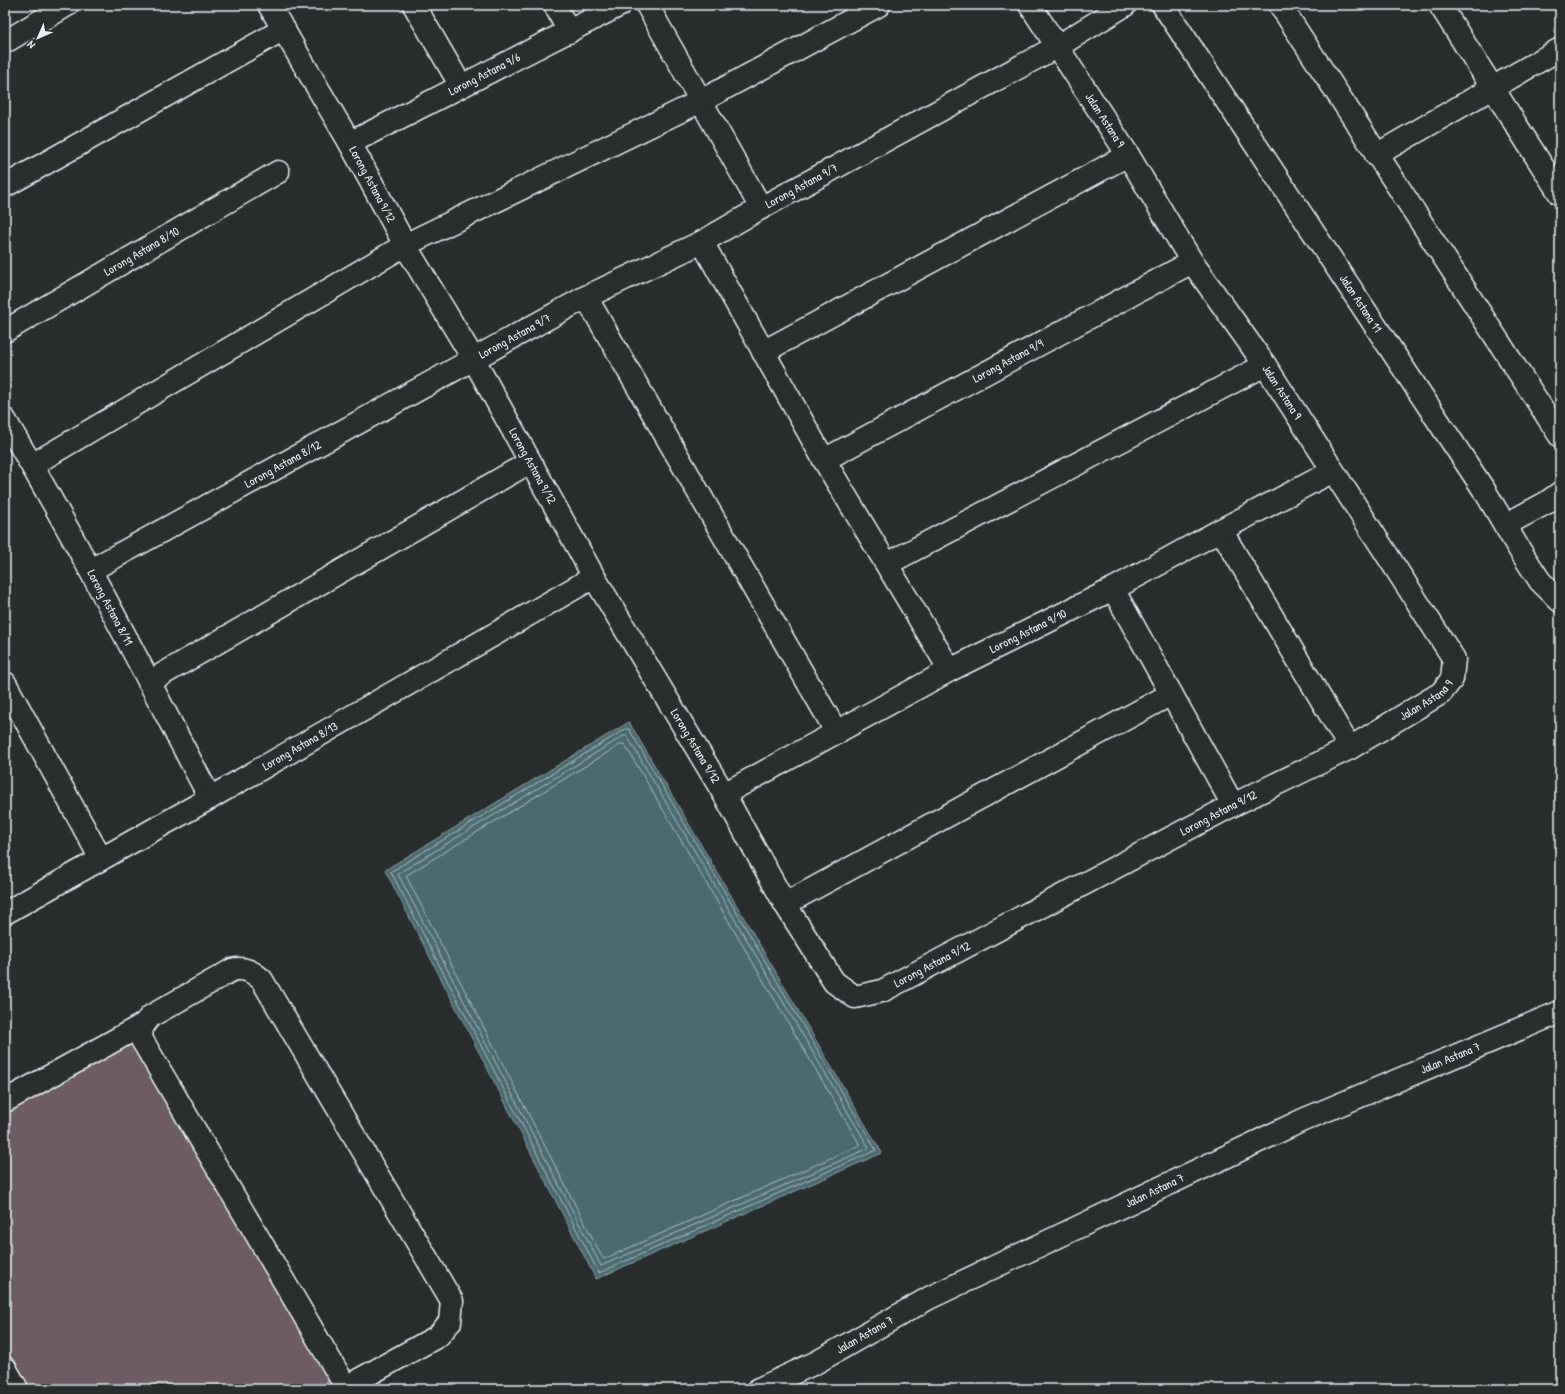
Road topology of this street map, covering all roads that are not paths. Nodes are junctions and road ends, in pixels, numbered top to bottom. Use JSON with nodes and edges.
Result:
{"nodes":[{"id":1,"x":67,"y":5,"type":"edge"},
{"id":2,"x":269,"y":5,"type":"edge"},
{"id":3,"x":414,"y":5,"type":"edge"},
{"id":4,"x":555,"y":5,"type":"edge"},
{"id":5,"x":620,"y":5,"type":"edge"},
{"id":6,"x":647,"y":5,"type":"edge"},
{"id":7,"x":879,"y":5,"type":"edge"},
{"id":8,"x":1030,"y":5,"type":"edge"},
{"id":9,"x":1125,"y":5,"type":"edge"},
{"id":10,"x":1163,"y":5,"type":"edge"},
{"id":11,"x":1280,"y":5,"type":"edge"},
{"id":12,"x":1440,"y":5,"type":"edge"},
{"id":13,"x":284,"y":29,"type":"junction"},
{"id":14,"x":569,"y":32,"type":"junction"},
{"id":15,"x":5,"y":42,"type":"edge"},
{"id":16,"x":1058,"y":46,"type":"junction"},
{"id":17,"x":1560,"y":49,"type":"edge"},
{"id":18,"x":461,"y":86,"type":"junction"},
{"id":19,"x":1493,"y":88,"type":"junction"},
{"id":20,"x":701,"y":101,"type":"junction"},
{"id":21,"x":350,"y":143,"type":"junction"},
{"id":22,"x":1128,"y":155,"type":"junction"},
{"id":23,"x":1376,"y":155,"type":"junction"},
{"id":24,"x":278,"y":172,"type":"dead end"},
{"id":25,"x":5,"y":186,"type":"edge"},
{"id":26,"x":1560,"y":194,"type":"edge"},
{"id":27,"x":762,"y":208,"type":"junction"},
{"id":28,"x":702,"y":242,"type":"junction"},
{"id":29,"x":405,"y":245,"type":"junction"},
{"id":30,"x":1192,"y":262,"type":"junction"},
{"id":31,"x":586,"y":297,"type":"junction"},
{"id":32,"x":5,"y":331,"type":"edge"},
{"id":33,"x":763,"y":352,"type":"junction"},
{"id":34,"x":474,"y":360,"type":"junction"},
{"id":35,"x":1265,"y":365,"type":"junction"},
{"id":36,"x":5,"y":420,"type":"edge"},
{"id":37,"x":1560,"y":436,"type":"edge"},
{"id":38,"x":824,"y":460,"type":"junction"},
{"id":39,"x":530,"y":462,"type":"junction"},
{"id":40,"x":32,"y":465,"type":"junction"},
{"id":41,"x":1333,"y":471,"type":"junction"},
{"id":42,"x":1560,"y":493,"type":"edge"},
{"id":43,"x":1505,"y":525,"type":"junction"},
{"id":44,"x":1221,"y":530,"type":"junction"},
{"id":45,"x":887,"y":564,"type":"junction"},
{"id":46,"x":91,"y":570,"type":"junction"},
{"id":47,"x":594,"y":577,"type":"junction"},
{"id":48,"x":1113,"y":590,"type":"junction"},
{"id":49,"x":1560,"y":601,"type":"edge"},
{"id":50,"x":950,"y":670,"type":"junction"},
{"id":51,"x":149,"y":682,"type":"junction"},
{"id":52,"x":5,"y":683,"type":"edge"},
{"id":53,"x":1172,"y":694,"type":"junction"},
{"id":54,"x":837,"y":733,"type":"junction"},
{"id":55,"x":1350,"y":748,"type":"junction"},
{"id":56,"x":724,"y":794,"type":"junction"},
{"id":57,"x":210,"y":798,"type":"junction"},
{"id":58,"x":1233,"y":805,"type":"junction"},
{"id":59,"x":101,"y":859,"type":"junction"},
{"id":60,"x":785,"y":904,"type":"junction"},
{"id":61,"x":5,"y":913,"type":"edge"},
{"id":62,"x":1560,"y":1012,"type":"edge"},
{"id":63,"x":144,"y":1024,"type":"junction"},
{"id":64,"x":5,"y":1101,"type":"edge"},
{"id":65,"x":5,"y":1368,"type":"edge"},
{"id":66,"x":344,"y":1388,"type":"edge"},
{"id":67,"x":17,"y":1389,"type":"edge"},
{"id":68,"x":759,"y":1389,"type":"edge"}],
"edges":[{"from":1,"to":15,"type":"street"},
{"from":2,"to":13,"type":"street","name":"Lorong Astana 9/12"},
{"from":3,"to":18,"type":"street"},
{"from":4,"to":14,"type":"street"},
{"from":5,"to":14,"type":"street","name":"Lorong Astana 9/6"},
{"from":6,"to":20,"type":"street"},
{"from":7,"to":20,"type":"street"},
{"from":8,"to":16,"type":"street","name":"Jalan Astana 9"},
{"from":9,"to":16,"type":"street","name":"Lorong Astana 9/7"},
{"from":10,"to":43,"type":"street","name":"Jalan Astana 11"},
{"from":11,"to":23,"type":"street"},
{"from":12,"to":19,"type":"street"},
{"from":13,"to":21,"type":"street","name":"Lorong Astana 9/12"},
{"from":13,"to":25,"type":"street"},
{"from":14,"to":18,"type":"street","name":"Lorong Astana 9/6"},
{"from":16,"to":22,"type":"street","name":"Jalan Astana 9"},
{"from":16,"to":27,"type":"street","name":"Lorong Astana 9/7"},
{"from":17,"to":19,"type":"street"},
{"from":18,"to":21,"type":"street","name":"Lorong Astana 9/6"},
{"from":19,"to":23,"type":"street"},
{"from":19,"to":26,"type":"street"},
{"from":20,"to":27,"type":"street"},
{"from":20,"to":29,"type":"street"},
{"from":21,"to":29,"type":"street","name":"Lorong Astana 9/12"},
{"from":22,"to":30,"type":"street","name":"Jalan Astana 9"},
{"from":22,"to":33,"type":"street"},
{"from":23,"to":37,"type":"street"},
{"from":24,"to":32,"type":"street","name":"Lorong Astana 8/10"},
{"from":27,"to":28,"type":"street","name":"Lorong Astana 9/7"},
{"from":28,"to":31,"type":"street","name":"Lorong Astana 9/7"},
{"from":28,"to":33,"type":"street"},
{"from":29,"to":34,"type":"street","name":"Lorong Astana 9/12"},
{"from":29,"to":40,"type":"street"},
{"from":30,"to":35,"type":"street","name":"Jalan Astana 9"},
{"from":30,"to":38,"type":"street","name":"Lorong Astana 9/9"},
{"from":31,"to":34,"type":"street","name":"Lorong Astana 9/7"},
{"from":31,"to":54,"type":"street"},
{"from":33,"to":38,"type":"street"},
{"from":34,"to":39,"type":"street","name":"Lorong Astana 9/12"},
{"from":34,"to":46,"type":"street","name":"Lorong Astana 8/12"},
{"from":35,"to":41,"type":"street","name":"Jalan Astana 9"},
{"from":35,"to":45,"type":"street"},
{"from":36,"to":40,"type":"street","name":"Lorong Astana 8/11"},
{"from":38,"to":45,"type":"street"},
{"from":39,"to":47,"type":"street","name":"Lorong Astana 9/12"},
{"from":39,"to":51,"type":"street"},
{"from":40,"to":46,"type":"street","name":"Lorong Astana 8/11"},
{"from":41,"to":44,"type":"street","name":"Lorong Astana 9/10"},
{"from":41,"to":55,"type":"street","name":"Jalan Astana 9"},
{"from":42,"to":43,"type":"street"},
{"from":43,"to":49,"type":"street","name":"Jalan Astana 11"},
{"from":44,"to":48,"type":"street","name":"Lorong Astana 9/10"},
{"from":44,"to":55,"type":"street"},
{"from":45,"to":50,"type":"street"},
{"from":46,"to":51,"type":"street","name":"Lorong Astana 8/11"},
{"from":47,"to":56,"type":"street","name":"Lorong Astana 9/12"},
{"from":47,"to":57,"type":"street","name":"Lorong Astana 8/13"},
{"from":48,"to":50,"type":"street","name":"Lorong Astana 9/10"},
{"from":48,"to":53,"type":"street"},
{"from":50,"to":54,"type":"street","name":"Lorong Astana 9/10"},
{"from":51,"to":57,"type":"street","name":"Lorong Astana 8/11"},
{"from":52,"to":59,"type":"street"},
{"from":53,"to":58,"type":"street"},
{"from":53,"to":60,"type":"street"},
{"from":54,"to":56,"type":"street","name":"Lorong Astana 9/10"},
{"from":55,"to":58,"type":"street","name":"Lorong Astana 9/12"},
{"from":56,"to":60,"type":"street","name":"Lorong Astana 9/12"},
{"from":57,"to":59,"type":"street","name":"Lorong Astana 8/13"},
{"from":58,"to":60,"type":"street","name":"Lorong Astana 9/12"},
{"from":59,"to":61,"type":"street","name":"Lorong Astana 8/13"},
{"from":62,"to":68,"type":"street","name":"Jalan Astana 7"},
{"from":63,"to":64,"type":"street"},
{"from":63,"to":66,"type":"street"},
{"from":63,"to":66,"type":"street"},
{"from":65,"to":67,"type":"street"}]}
